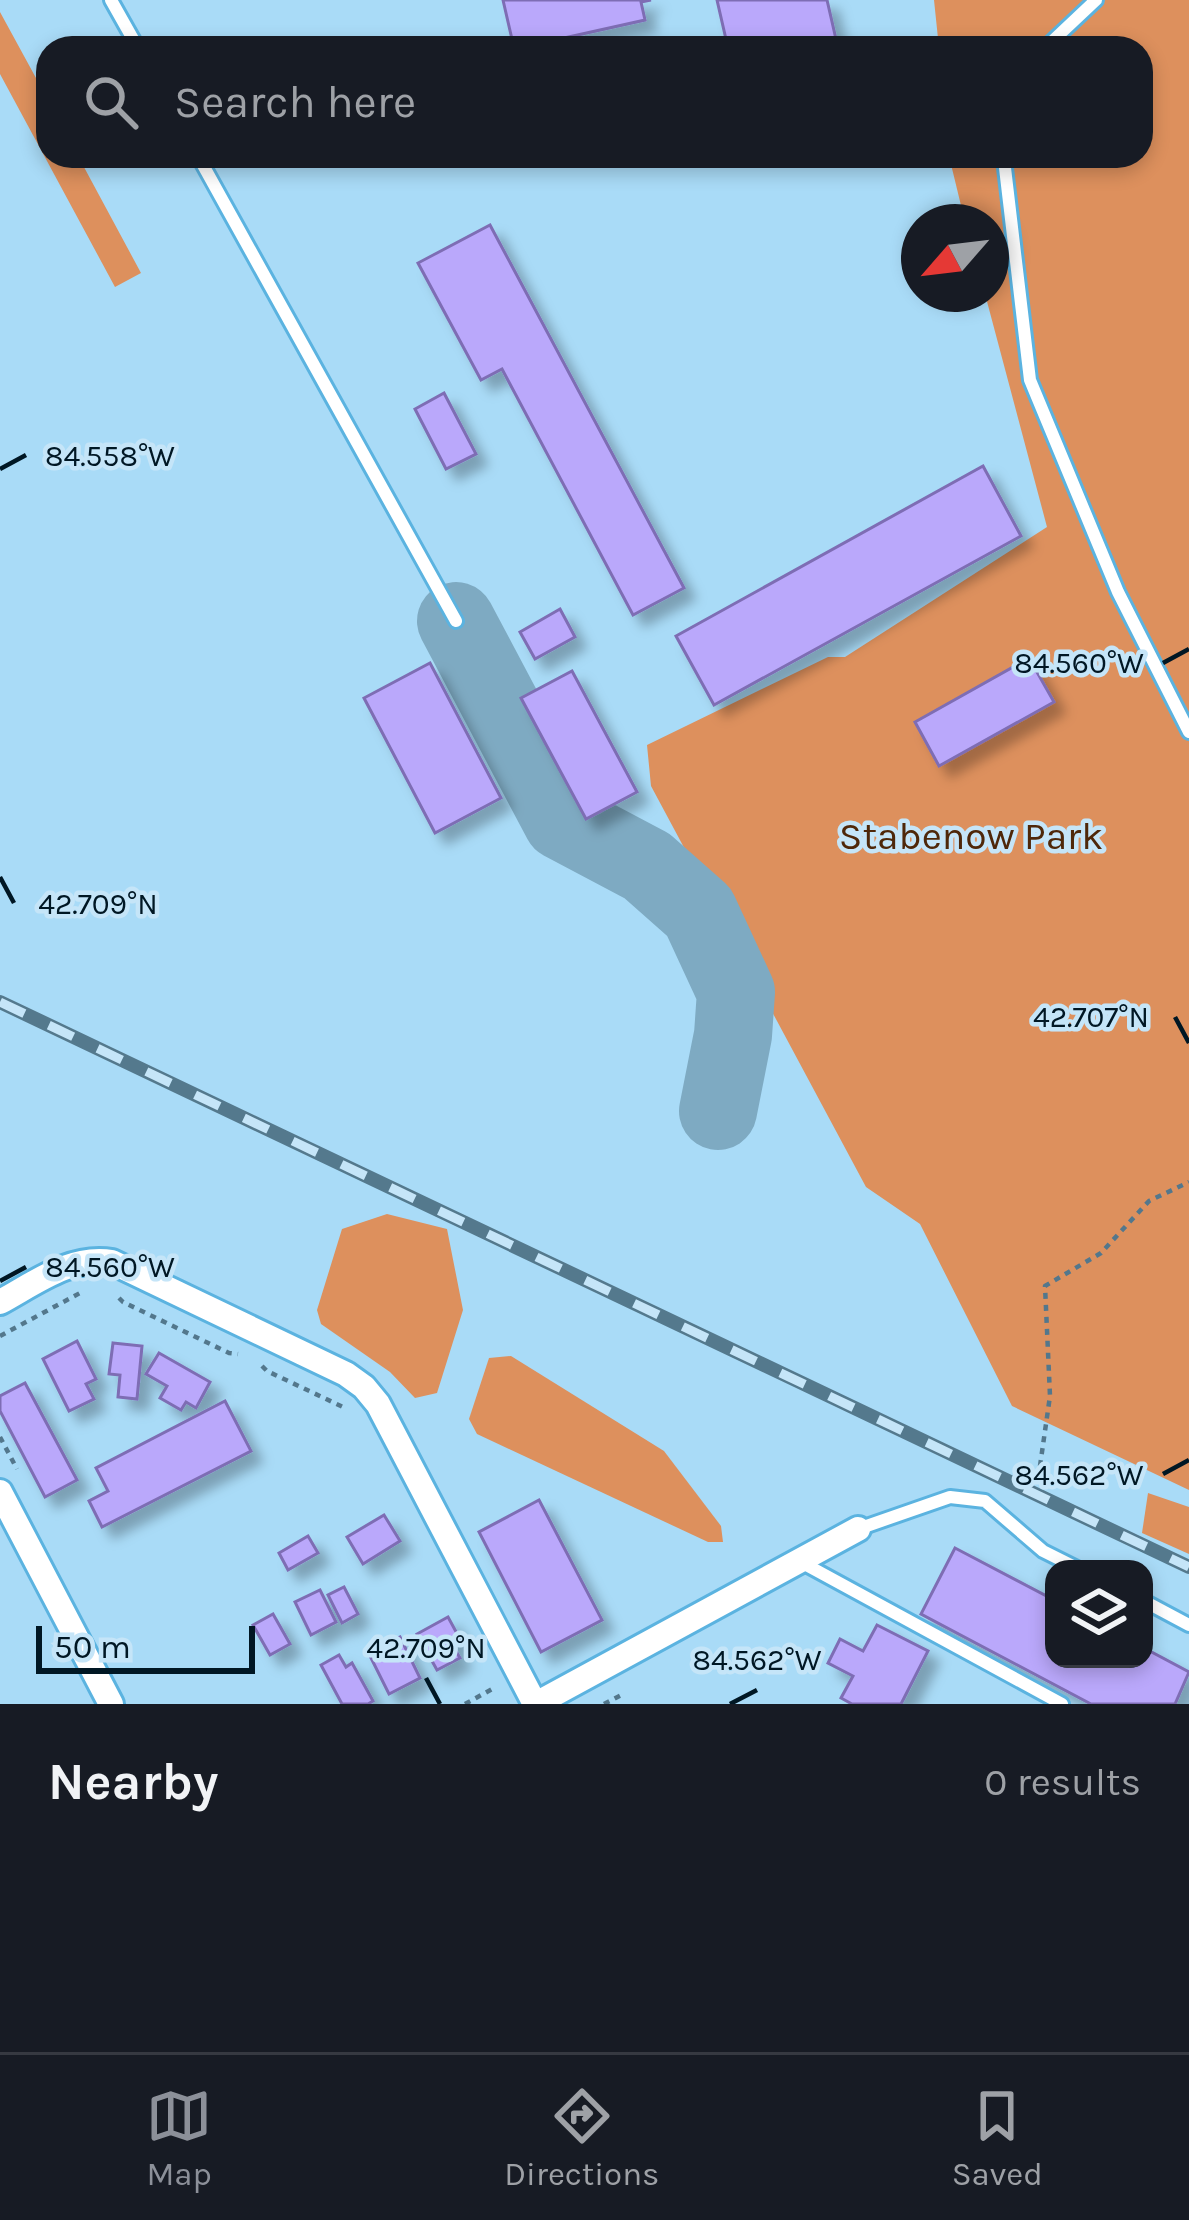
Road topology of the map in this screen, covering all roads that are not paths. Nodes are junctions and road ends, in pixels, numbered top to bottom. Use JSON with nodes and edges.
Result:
{"nodes":[{"id":1,"x":111,"y":0,"type":"edge"},
{"id":2,"x":1096,"y":0,"type":"edge"},
{"id":3,"x":131,"y":36,"type":"edge"},
{"id":4,"x":1058,"y":36,"type":"edge"},
{"id":5,"x":205,"y":168,"type":"edge"},
{"id":6,"x":1005,"y":168,"type":"edge"},
{"id":7,"x":456,"y":621,"type":"dead end"},
{"id":8,"x":1189,"y":732,"type":"edge"},
{"id":9,"x":0,"y":1301,"type":"edge"},
{"id":10,"x":0,"y":1492,"type":"edge"},
{"id":11,"x":858,"y":1529,"type":"joint"},
{"id":12,"x":1061,"y":1560,"type":"edge"},
{"id":13,"x":799,"y":1561,"type":"junction"},
{"id":14,"x":1153,"y":1606,"type":"edge"},
{"id":15,"x":1189,"y":1625,"type":"edge"},
{"id":16,"x":111,"y":1704,"type":"edge"},
{"id":17,"x":535,"y":1704,"type":"edge"},
{"id":18,"x":1062,"y":1704,"type":"edge"}],
"edges":[{"from":1,"to":3,"type":"lane"},
{"from":2,"to":4,"type":"lane"},
{"from":5,"to":7,"type":"lane"},
{"from":6,"to":8,"type":"lane"},
{"from":9,"to":17,"type":"street"},
{"from":10,"to":16,"type":"street"},
{"from":11,"to":12,"type":"lane"},
{"from":11,"to":13,"type":"street"},
{"from":13,"to":17,"type":"street"},
{"from":13,"to":18,"type":"lane"},
{"from":14,"to":15,"type":"lane"}]}
